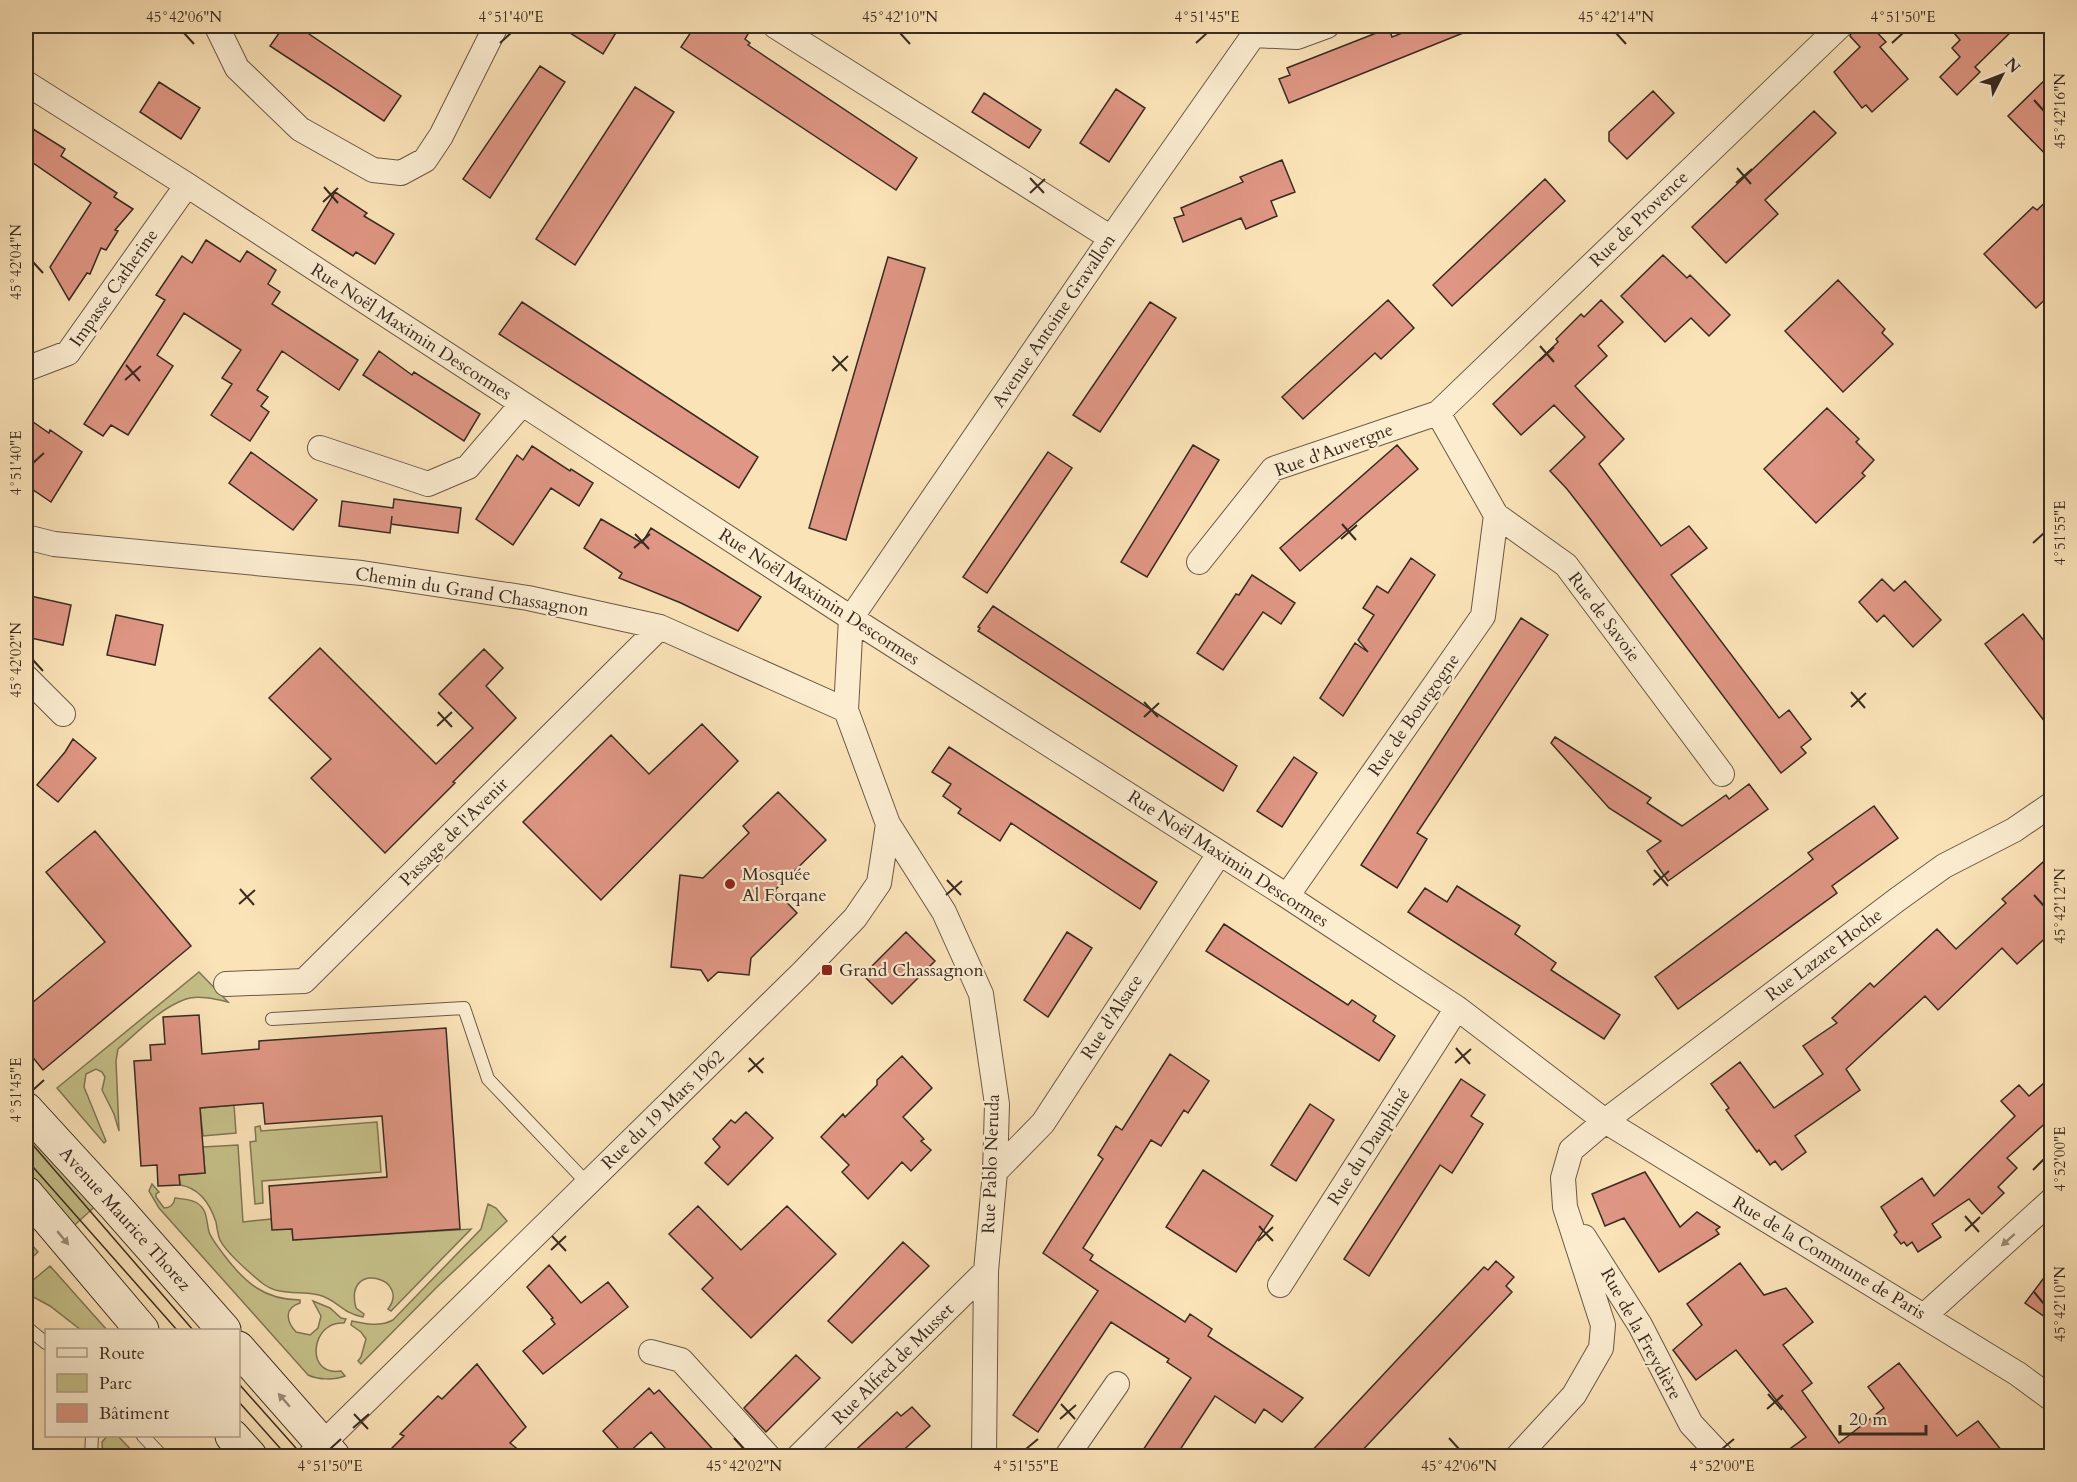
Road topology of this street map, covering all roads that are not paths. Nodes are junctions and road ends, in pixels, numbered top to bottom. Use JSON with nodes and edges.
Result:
{"nodes":[{"id":1,"x":219,"y":26,"type":"edge"},
{"id":2,"x":496,"y":26,"type":"edge"},
{"id":3,"x":775,"y":26,"type":"edge"},
{"id":4,"x":1327,"y":26,"type":"edge"},
{"id":5,"x":1840,"y":26,"type":"edge"},
{"id":6,"x":1256,"y":30,"type":"edge"},
{"id":7,"x":26,"y":83,"type":"edge"},
{"id":8,"x":187,"y":185,"type":"junction"},
{"id":9,"x":1111,"y":238,"type":"junction"},
{"id":10,"x":26,"y":369,"type":"edge"},
{"id":11,"x":522,"y":404,"type":"junction"},
{"id":12,"x":1438,"y":412,"type":"junction"},
{"id":13,"x":320,"y":448,"type":"dead end"},
{"id":14,"x":1496,"y":515,"type":"junction"},
{"id":15,"x":26,"y":537,"type":"edge"},
{"id":16,"x":1199,"y":562,"type":"dead end"},
{"id":17,"x":851,"y":618,"type":"junction"},
{"id":18,"x":660,"y":627,"type":"junction"},
{"id":19,"x":26,"y":677,"type":"edge"},
{"id":20,"x":846,"y":710,"type":"junction"},
{"id":21,"x":63,"y":714,"type":"dead end"},
{"id":22,"x":1722,"y":774,"type":"dead end"},
{"id":23,"x":2052,"y":804,"type":"edge"},
{"id":24,"x":888,"y":825,"type":"junction"},
{"id":25,"x":1219,"y":854,"type":"junction"},
{"id":26,"x":1287,"y":896,"type":"junction"},
{"id":27,"x":226,"y":984,"type":"dead end"},
{"id":28,"x":1457,"y":1008,"type":"junction"},
{"id":29,"x":272,"y":1019,"type":"dead end"},
{"id":30,"x":26,"y":1109,"type":"edge"},
{"id":31,"x":1605,"y":1121,"type":"junction"},
{"id":32,"x":995,"y":1172,"type":"junction"},
{"id":33,"x":588,"y":1184,"type":"junction"},
{"id":34,"x":26,"y":1193,"type":"edge"},
{"id":35,"x":2052,"y":1200,"type":"edge"},
{"id":36,"x":1565,"y":1207,"type":"junction"},
{"id":37,"x":986,"y":1271,"type":"junction"},
{"id":38,"x":1280,"y":1285,"type":"dead end"},
{"id":39,"x":1924,"y":1316,"type":"junction"},
{"id":40,"x":26,"y":1327,"type":"edge"},
{"id":41,"x":141,"y":1329,"type":"edge"},
{"id":42,"x":223,"y":1329,"type":"edge"},
{"id":43,"x":45,"y":1342,"type":"edge"},
{"id":44,"x":240,"y":1350,"type":"edge"},
{"id":45,"x":651,"y":1352,"type":"dead end"},
{"id":46,"x":1117,"y":1384,"type":"dead end"},
{"id":47,"x":2052,"y":1399,"type":"edge"},
{"id":48,"x":92,"y":1437,"type":"edge"},
{"id":49,"x":144,"y":1437,"type":"edge"},
{"id":50,"x":233,"y":1437,"type":"edge"},
{"id":51,"x":322,"y":1452,"type":"edge"},
{"id":52,"x":91,"y":1456,"type":"edge"},
{"id":53,"x":162,"y":1456,"type":"edge"},
{"id":54,"x":250,"y":1456,"type":"edge"},
{"id":55,"x":768,"y":1456,"type":"edge"},
{"id":56,"x":800,"y":1456,"type":"edge"},
{"id":57,"x":984,"y":1456,"type":"edge"},
{"id":58,"x":1067,"y":1456,"type":"edge"},
{"id":59,"x":1518,"y":1456,"type":"edge"},
{"id":60,"x":1721,"y":1456,"type":"edge"}],
"edges":[{"from":1,"to":2,"type":"street"},
{"from":3,"to":9,"type":"street"},
{"from":4,"to":6,"type":"street"},
{"from":5,"to":12,"type":"street","name":"Rue de Provence"},
{"from":6,"to":9,"type":"street","name":"Avenue Antoine Gravallon"},
{"from":7,"to":8,"type":"street","name":"Rue Noël Maximin Descormes"},
{"from":8,"to":10,"type":"street","name":"Impasse Catherine"},
{"from":8,"to":11,"type":"street","name":"Rue Noël Maximin Descormes"},
{"from":9,"to":17,"type":"street","name":"Avenue Antoine Gravallon"},
{"from":11,"to":13,"type":"street"},
{"from":11,"to":17,"type":"street","name":"Rue Noël Maximin Descormes"},
{"from":12,"to":14,"type":"street","name":"Rue de Savoie"},
{"from":12,"to":16,"type":"street","name":"Rue d'Auvergne"},
{"from":14,"to":22,"type":"street","name":"Rue de Savoie"},
{"from":14,"to":26,"type":"street","name":"Rue de Bourgogne"},
{"from":15,"to":18,"type":"street","name":"Chemin du Grand Chassagnon"},
{"from":17,"to":20,"type":"street"},
{"from":17,"to":25,"type":"street","name":"Rue Noël Maximin Descormes"},
{"from":18,"to":20,"type":"street","name":"Chemin du Grand Chassagnon"},
{"from":18,"to":27,"type":"street","name":"Passage de l'Avenir"},
{"from":19,"to":21,"type":"street"},
{"from":20,"to":24,"type":"street","name":"Rue du 19 Mars 1962"},
{"from":23,"to":31,"type":"street","name":"Rue Lazare Hoche"},
{"from":24,"to":32,"type":"street","name":"Rue Pablo Neruda"},
{"from":24,"to":33,"type":"street","name":"Rue du 19 Mars 1962"},
{"from":25,"to":26,"type":"street","name":"Rue Noël Maximin Descormes"},
{"from":25,"to":32,"type":"street","name":"Rue d'Alsace"},
{"from":26,"to":28,"type":"street","name":"Rue Noël Maximin Descormes"},
{"from":28,"to":31,"type":"street","name":"Rue Noël Maximin Descormes"},
{"from":28,"to":38,"type":"street","name":"Rue du Dauphiné"},
{"from":29,"to":33,"type":"lane"},
{"from":30,"to":42,"type":"street","name":"Avenue Maurice Thorez"},
{"from":31,"to":36,"type":"street","name":"Rue Lazare Hoche"},
{"from":31,"to":39,"type":"street","name":"Rue de la Commune de Paris"},
{"from":32,"to":37,"type":"street","name":"Rue Pablo Neruda"},
{"from":33,"to":51,"type":"street","name":"Rue du 19 Mars 1962"},
{"from":34,"to":41,"type":"street","one_way":true},
{"from":35,"to":39,"type":"street","one_way":true},
{"from":36,"to":59,"type":"street"},
{"from":36,"to":60,"type":"street","name":"Rue de la Freydière"},
{"from":37,"to":56,"type":"street","name":"Rue Alfred de Musset"},
{"from":37,"to":57,"type":"street","name":"Rue Pablo Neruda"},
{"from":39,"to":47,"type":"street","name":"Rue de la Commune de Paris"},
{"from":40,"to":43,"type":"lane"},
{"from":51,"to":44,"type":"street","one_way":true},
{"from":45,"to":55,"type":"street"},
{"from":46,"to":58,"type":"street"},
{"from":48,"to":52,"type":"lane"},
{"from":49,"to":53,"type":"lane"},
{"from":50,"to":54,"type":"street"}]}
